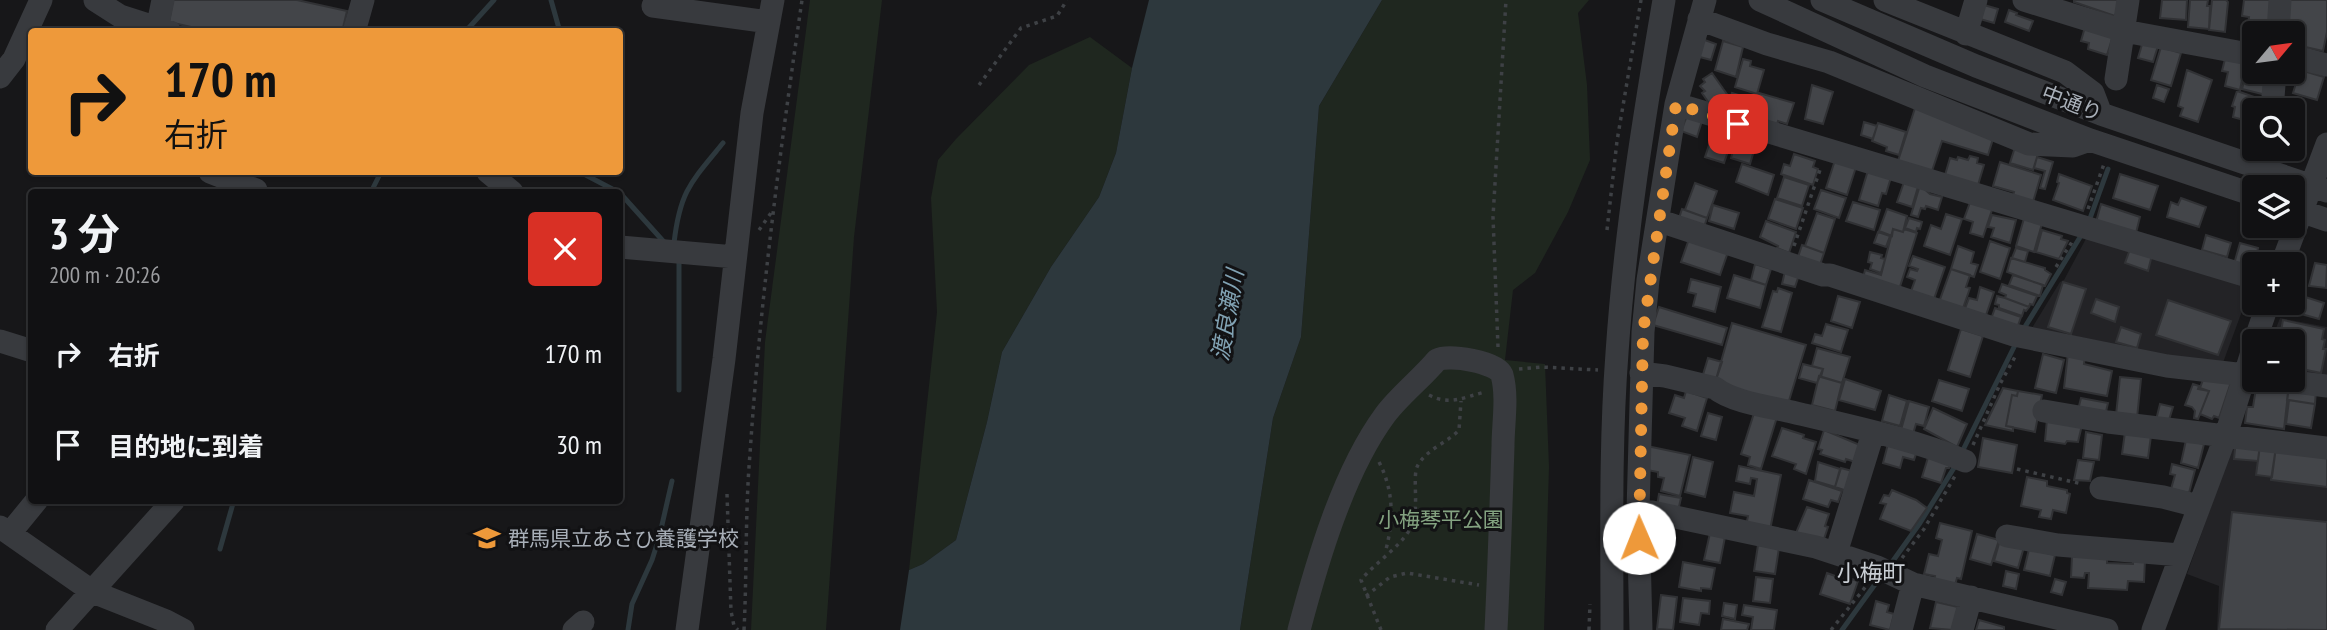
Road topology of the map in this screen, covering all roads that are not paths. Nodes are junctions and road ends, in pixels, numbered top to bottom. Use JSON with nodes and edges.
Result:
{"nodes":[{"id":1,"x":41,"y":0,"type":"edge"},
{"id":2,"x":95,"y":0,"type":"edge"},
{"id":3,"x":163,"y":0,"type":"edge"},
{"id":4,"x":363,"y":0,"type":"edge"},
{"id":5,"x":1664,"y":0,"type":"edge"},
{"id":6,"x":1760,"y":0,"type":"edge"},
{"id":7,"x":1822,"y":0,"type":"edge"},
{"id":8,"x":1885,"y":0,"type":"edge"},
{"id":9,"x":1976,"y":0,"type":"edge"},
{"id":10,"x":2024,"y":0,"type":"edge"},
{"id":11,"x":2128,"y":0,"type":"edge"},
{"id":12,"x":2280,"y":0,"type":"edge"},
{"id":13,"x":653,"y":6,"type":"dead end"},
{"id":14,"x":1702,"y":10,"type":"edge"},
{"id":15,"x":778,"y":15,"type":"edge"},
{"id":16,"x":2279,"y":21,"type":"edge"},
{"id":17,"x":28,"y":28,"type":"edge"},
{"id":18,"x":28,"y":28,"type":"edge"},
{"id":19,"x":153,"y":28,"type":"edge"},
{"id":20,"x":158,"y":28,"type":"edge"},
{"id":21,"x":355,"y":28,"type":"edge"},
{"id":22,"x":2124,"y":31,"type":"junction"},
{"id":23,"x":1966,"y":34,"type":"junction"},
{"id":24,"x":2242,"y":53,"type":"edge"},
{"id":25,"x":2305,"y":60,"type":"edge"},
{"id":26,"x":2327,"y":65,"type":"edge"},
{"id":27,"x":0,"y":78,"type":"edge"},
{"id":28,"x":2116,"y":79,"type":"dead end"},
{"id":29,"x":1676,"y":104,"type":"junction"},
{"id":30,"x":2101,"y":114,"type":"junction"},
{"id":31,"x":2090,"y":140,"type":"junction"},
{"id":32,"x":2327,"y":145,"type":"edge"},
{"id":33,"x":218,"y":175,"type":"edge"},
{"id":34,"x":492,"y":175,"type":"edge"},
{"id":35,"x":2319,"y":188,"type":"edge"},
{"id":36,"x":254,"y":189,"type":"edge"},
{"id":37,"x":508,"y":189,"type":"edge"},
{"id":38,"x":2242,"y":191,"type":"edge"},
{"id":39,"x":2305,"y":201,"type":"edge"},
{"id":40,"x":2305,"y":212,"type":"edge"},
{"id":41,"x":2327,"y":220,"type":"edge"},
{"id":42,"x":1657,"y":224,"type":"junction"},
{"id":43,"x":623,"y":247,"type":"edge"},
{"id":44,"x":735,"y":257,"type":"junction"},
{"id":45,"x":2242,"y":275,"type":"edge"},
{"id":46,"x":0,"y":341,"type":"edge"},
{"id":47,"x":28,"y":350,"type":"edge"},
{"id":48,"x":1641,"y":373,"type":"junction"},
{"id":49,"x":2242,"y":375,"type":"edge"},
{"id":50,"x":2305,"y":383,"type":"edge"},
{"id":51,"x":2327,"y":386,"type":"edge"},
{"id":52,"x":2243,"y":392,"type":"edge"},
{"id":53,"x":2044,"y":411,"type":"dead end"},
{"id":54,"x":1873,"y":433,"type":"junction"},
{"id":55,"x":2226,"y":435,"type":"junction"},
{"id":56,"x":2327,"y":449,"type":"edge"},
{"id":57,"x":1960,"y":459,"type":"dead end"},
{"id":58,"x":2101,"y":488,"type":"road end"},
{"id":59,"x":33,"y":504,"type":"edge"},
{"id":60,"x":170,"y":504,"type":"edge"},
{"id":61,"x":2198,"y":506,"type":"junction"},
{"id":62,"x":1638,"y":511,"type":"junction"},
{"id":63,"x":5,"y":530,"type":"edge"},
{"id":64,"x":2007,"y":536,"type":"dead end"},
{"id":65,"x":1836,"y":553,"type":"junction"},
{"id":66,"x":2180,"y":555,"type":"junction"},
{"id":67,"x":1913,"y":584,"type":"junction"},
{"id":68,"x":93,"y":592,"type":"junction"},
{"id":69,"x":1971,"y":597,"type":"junction"},
{"id":70,"x":57,"y":630,"type":"edge"},
{"id":71,"x":183,"y":630,"type":"edge"},
{"id":72,"x":687,"y":630,"type":"edge"},
{"id":73,"x":1299,"y":630,"type":"edge"},
{"id":74,"x":1496,"y":630,"type":"edge"},
{"id":75,"x":1612,"y":630,"type":"edge"},
{"id":76,"x":1641,"y":630,"type":"edge"},
{"id":77,"x":1901,"y":630,"type":"edge"},
{"id":78,"x":1962,"y":630,"type":"edge"},
{"id":79,"x":2107,"y":630,"type":"edge"},
{"id":80,"x":2153,"y":630,"type":"edge"}],
"edges":[{"from":1,"to":18,"type":"street"},
{"from":2,"to":19,"type":"street"},
{"from":3,"to":20,"type":"street"},
{"from":4,"to":21,"type":"street"},
{"from":5,"to":75,"type":"street"},
{"from":6,"to":31,"type":"street","name":"中通り"},
{"from":7,"to":30,"type":"street","name":"中通り"},
{"from":8,"to":23,"type":"street"},
{"from":9,"to":23,"type":"street"},
{"from":10,"to":22,"type":"street"},
{"from":11,"to":22,"type":"street"},
{"from":12,"to":16,"type":"street"},
{"from":13,"to":15,"type":"street"},
{"from":14,"to":29,"type":"street"},
{"from":14,"to":31,"type":"street"},
{"from":15,"to":44,"type":"street"},
{"from":17,"to":27,"type":"street"},
{"from":22,"to":24,"type":"street"},
{"from":22,"to":28,"type":"street"},
{"from":23,"to":30,"type":"street"},
{"from":25,"to":26,"type":"street"},
{"from":29,"to":42,"type":"street"},
{"from":29,"to":45,"type":"street"},
{"from":30,"to":35,"type":"street","name":"中通り"},
{"from":31,"to":38,"type":"street","name":"中通り"},
{"from":32,"to":35,"type":"street"},
{"from":33,"to":36,"type":"street"},
{"from":34,"to":37,"type":"street"},
{"from":35,"to":39,"type":"street"},
{"from":40,"to":41,"type":"street"},
{"from":42,"to":48,"type":"street"},
{"from":42,"to":49,"type":"street"},
{"from":43,"to":44,"type":"street"},
{"from":44,"to":72,"type":"street"},
{"from":46,"to":47,"type":"street"},
{"from":48,"to":54,"type":"street"},
{"from":48,"to":62,"type":"street"},
{"from":50,"to":51,"type":"street"},
{"from":52,"to":55,"type":"street"},
{"from":53,"to":55,"type":"street"},
{"from":54,"to":57,"type":"street"},
{"from":54,"to":65,"type":"street"},
{"from":55,"to":56,"type":"street"},
{"from":55,"to":61,"type":"street"},
{"from":58,"to":61,"type":"street"},
{"from":59,"to":63,"type":"street"},
{"from":60,"to":68,"type":"street"},
{"from":61,"to":66,"type":"street"},
{"from":62,"to":65,"type":"street"},
{"from":62,"to":76,"type":"street"},
{"from":63,"to":68,"type":"street"},
{"from":64,"to":66,"type":"street"},
{"from":65,"to":67,"type":"street"},
{"from":66,"to":80,"type":"street"},
{"from":67,"to":69,"type":"street"},
{"from":67,"to":77,"type":"street"},
{"from":68,"to":70,"type":"street"},
{"from":68,"to":71,"type":"street"},
{"from":69,"to":78,"type":"street"},
{"from":69,"to":79,"type":"street"},
{"from":73,"to":74,"type":"street"}]}
